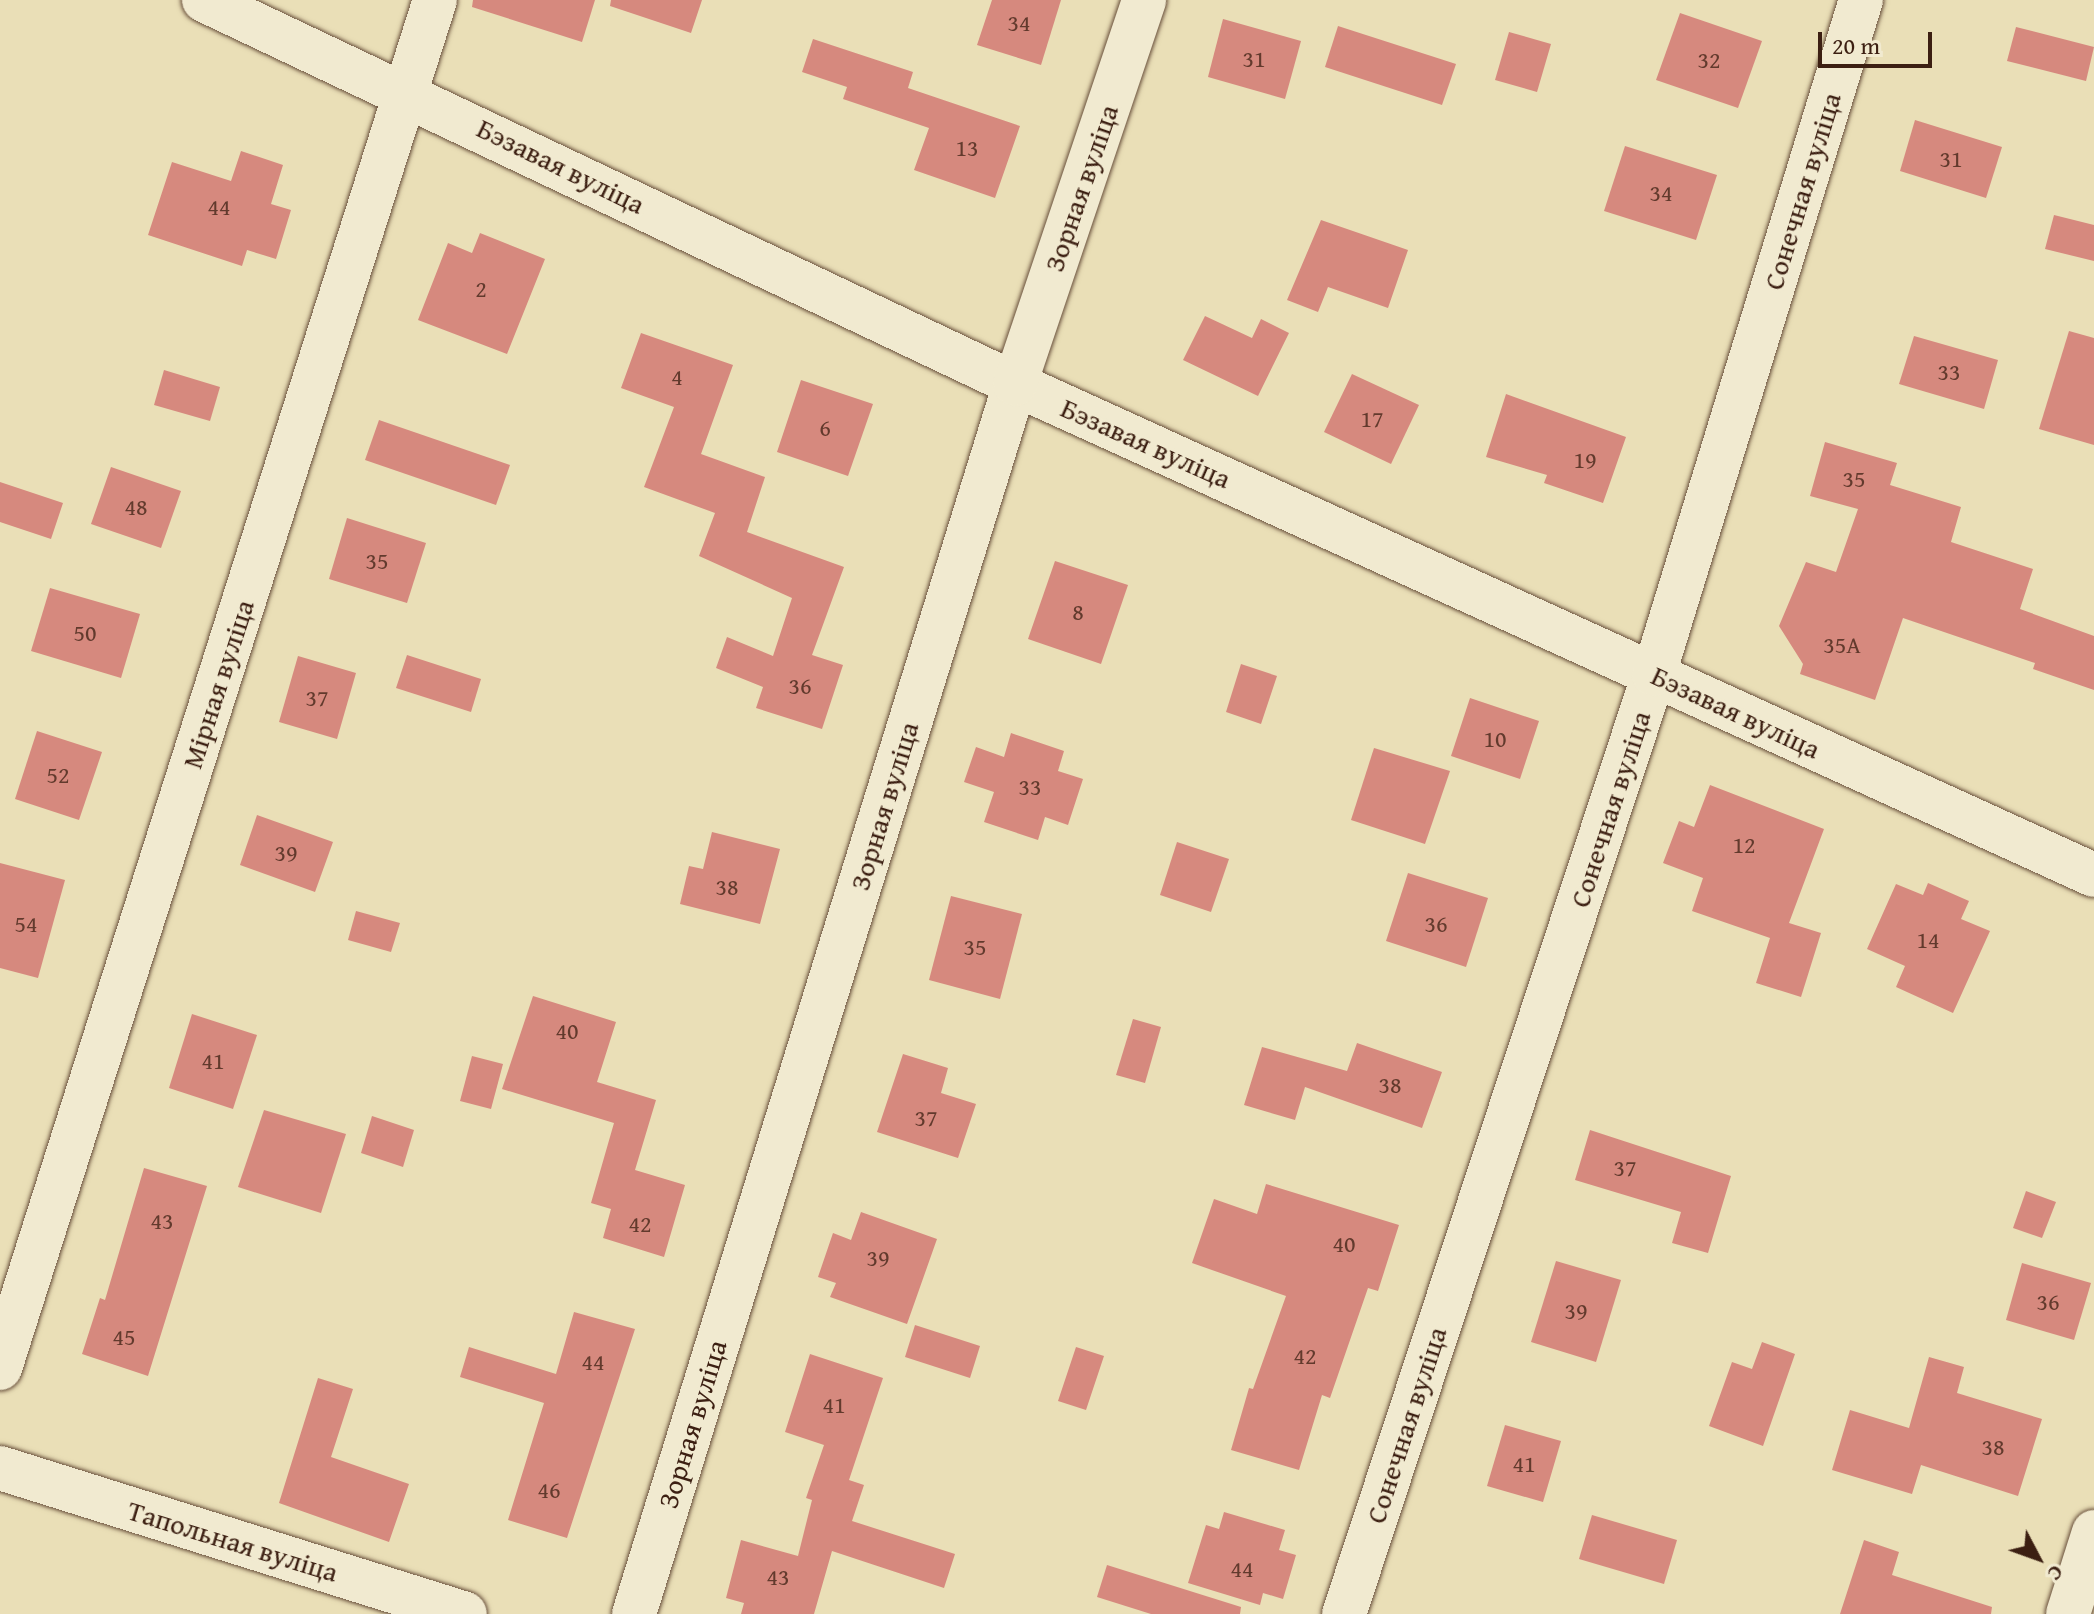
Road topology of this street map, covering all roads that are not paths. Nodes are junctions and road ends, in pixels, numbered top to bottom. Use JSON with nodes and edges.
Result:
{"nodes":[{"id":1,"x":204,"y":0,"type":"edge"},
{"id":2,"x":435,"y":0,"type":"edge"},
{"id":3,"x":1144,"y":0,"type":"edge"},
{"id":4,"x":1861,"y":0,"type":"edge"},
{"id":5,"x":406,"y":92,"type":"junction"},
{"id":6,"x":1015,"y":384,"type":"junction"},
{"id":7,"x":1654,"y":674,"type":"junction"},
{"id":8,"x":2094,"y":875,"type":"edge"},
{"id":9,"x":0,"y":1368,"type":"edge"},
{"id":10,"x":0,"y":1468,"type":"edge"},
{"id":11,"x":2094,"y":1532,"type":"edge"},
{"id":12,"x":465,"y":1614,"type":"edge"},
{"id":13,"x":634,"y":1614,"type":"edge"},
{"id":14,"x":1344,"y":1614,"type":"edge"},
{"id":15,"x":2068,"y":1614,"type":"edge"}],
"edges":[{"from":1,"to":5,"type":"street","name":"Бэзавая вуліца"},
{"from":2,"to":5,"type":"street","name":"Мірная вуліца"},
{"from":3,"to":6,"type":"street","name":"Зорная вуліца"},
{"from":4,"to":7,"type":"street","name":"Сонечная вуліца"},
{"from":5,"to":6,"type":"street","name":"Бэзавая вуліца"},
{"from":5,"to":9,"type":"street","name":"Мірная вуліца"},
{"from":6,"to":7,"type":"street","name":"Бэзавая вуліца"},
{"from":6,"to":13,"type":"street","name":"Зорная вуліца"},
{"from":7,"to":8,"type":"street","name":"Бэзавая вуліца"},
{"from":7,"to":14,"type":"street","name":"Сонечная вуліца"},
{"from":10,"to":12,"type":"street","name":"Тапольная вуліца"},
{"from":11,"to":15,"type":"street"}]}
